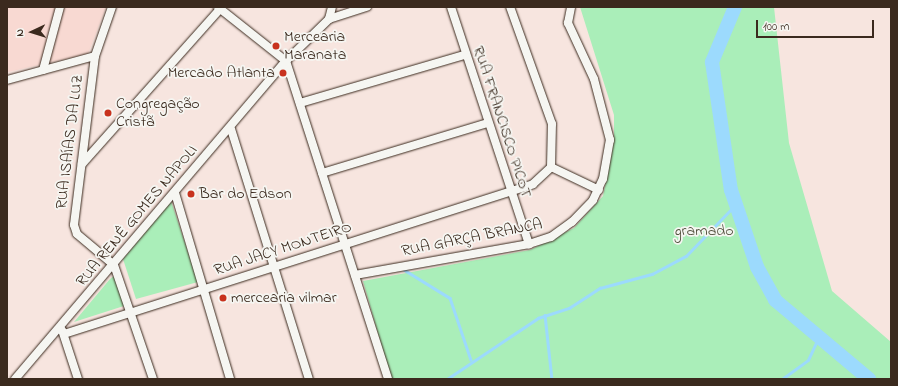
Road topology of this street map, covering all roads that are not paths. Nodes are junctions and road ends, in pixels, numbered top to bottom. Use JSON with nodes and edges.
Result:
{"nodes":[{"id":1,"x":60,"y":7,"type":"edge"},
{"id":2,"x":112,"y":7,"type":"edge"},
{"id":3,"x":332,"y":7,"type":"edge"},
{"id":4,"x":367,"y":7,"type":"edge"},
{"id":5,"x":451,"y":7,"type":"edge"},
{"id":6,"x":510,"y":7,"type":"edge"},
{"id":7,"x":571,"y":7,"type":"edge"},
{"id":8,"x":219,"y":8,"type":"edge"},
{"id":9,"x":329,"y":19,"type":"junction"},
{"id":10,"x":95,"y":56,"type":"junction"},
{"id":11,"x":464,"y":56,"type":"junction"},
{"id":12,"x":286,"y":61,"type":"junction"},
{"id":13,"x":43,"y":70,"type":"junction"},
{"id":14,"x":7,"y":80,"type":"edge"},
{"id":15,"x":300,"y":103,"type":"junction"},
{"id":16,"x":488,"y":123,"type":"junction"},
{"id":17,"x":231,"y":129,"type":"junction"},
{"id":18,"x":82,"y":164,"type":"junction"},
{"id":19,"x":551,"y":167,"type":"junction"},
{"id":20,"x":322,"y":173,"type":"junction"},
{"id":21,"x":599,"y":190,"type":"junction"},
{"id":22,"x":175,"y":193,"type":"junction"},
{"id":23,"x":510,"y":193,"type":"junction"},
{"id":24,"x":345,"y":244,"type":"junction"},
{"id":25,"x":529,"y":244,"type":"junction"},
{"id":26,"x":114,"y":266,"type":"junction"},
{"id":27,"x":273,"y":268,"type":"junction"},
{"id":28,"x":355,"y":275,"type":"junction"},
{"id":29,"x":204,"y":290,"type":"junction"},
{"id":30,"x":132,"y":311,"type":"junction"},
{"id":31,"x":62,"y":331,"type":"junction"},
{"id":32,"x":15,"y":379,"type":"edge"},
{"id":33,"x":78,"y":379,"type":"edge"},
{"id":34,"x":153,"y":379,"type":"edge"},
{"id":35,"x":230,"y":379,"type":"edge"},
{"id":36,"x":309,"y":379,"type":"edge"},
{"id":37,"x":388,"y":379,"type":"edge"}],
"edges":[{"from":1,"to":13,"type":"street"},
{"from":2,"to":10,"type":"street","name":"RUA ISAÍAS DA LUZ"},
{"from":3,"to":9,"type":"street"},
{"from":4,"to":9,"type":"street","name":"RUA RENÊ GOMES NAPOLI"},
{"from":5,"to":11,"type":"street","name":"RUA FRANCISCO PICOT"},
{"from":6,"to":19,"type":"street"},
{"from":7,"to":21,"type":"street","name":"RUA GARÇA BRANCA"},
{"from":8,"to":12,"type":"street"},
{"from":8,"to":18,"type":"street"},
{"from":9,"to":12,"type":"street","name":"RUA RENÊ GOMES NAPOLI"},
{"from":10,"to":13,"type":"street"},
{"from":10,"to":18,"type":"street","name":"RUA ISAÍAS DA LUZ"},
{"from":11,"to":15,"type":"street"},
{"from":11,"to":16,"type":"street","name":"RUA FRANCISCO PICOT"},
{"from":12,"to":15,"type":"street"},
{"from":12,"to":17,"type":"street","name":"RUA RENÊ GOMES NAPOLI"},
{"from":13,"to":14,"type":"street"},
{"from":15,"to":20,"type":"street"},
{"from":16,"to":20,"type":"street"},
{"from":16,"to":23,"type":"street","name":"RUA FRANCISCO PICOT"},
{"from":17,"to":22,"type":"street","name":"RUA RENÊ GOMES NAPOLI"},
{"from":17,"to":27,"type":"street"},
{"from":18,"to":26,"type":"street","name":"RUA ISAÍAS DA LUZ"},
{"from":19,"to":21,"type":"street"},
{"from":19,"to":23,"type":"street","name":"RUA JACY MONTEIRO"},
{"from":20,"to":24,"type":"street"},
{"from":21,"to":25,"type":"street","name":"RUA GARÇA BRANCA"},
{"from":22,"to":26,"type":"street","name":"RUA RENÊ GOMES NAPOLI"},
{"from":22,"to":29,"type":"street"},
{"from":23,"to":24,"type":"street","name":"RUA JACY MONTEIRO"},
{"from":23,"to":25,"type":"street","name":"RUA FRANCISCO PICOT"},
{"from":24,"to":27,"type":"street","name":"RUA JACY MONTEIRO"},
{"from":24,"to":28,"type":"street"},
{"from":25,"to":28,"type":"street","name":"RUA GARÇA BRANCA"},
{"from":26,"to":30,"type":"street"},
{"from":26,"to":31,"type":"street","name":"RUA RENÊ GOMES NAPOLI"},
{"from":27,"to":29,"type":"street","name":"RUA JACY MONTEIRO"},
{"from":27,"to":36,"type":"street"},
{"from":28,"to":37,"type":"street"},
{"from":29,"to":30,"type":"street","name":"RUA JACY MONTEIRO"},
{"from":29,"to":35,"type":"street"},
{"from":30,"to":31,"type":"street","name":"RUA JACY MONTEIRO"},
{"from":30,"to":34,"type":"street"},
{"from":31,"to":32,"type":"street","name":"RUA RENÊ GOMES NAPOLI"},
{"from":31,"to":33,"type":"street"}]}
